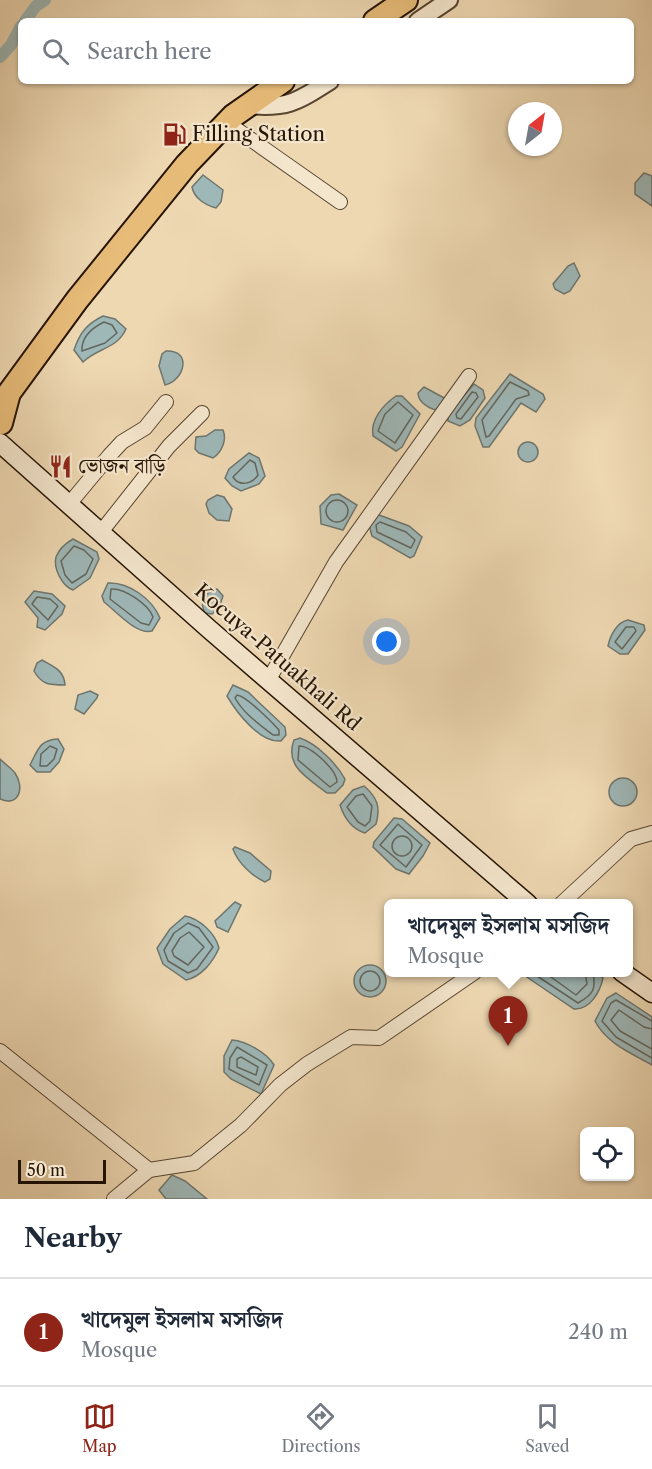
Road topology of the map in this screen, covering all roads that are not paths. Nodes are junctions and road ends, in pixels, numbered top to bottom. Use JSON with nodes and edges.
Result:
{"nodes":[{"id":1,"x":406,"y":0,"type":"edge"},
{"id":2,"x":449,"y":0,"type":"edge"},
{"id":3,"x":379,"y":18,"type":"edge"},
{"id":4,"x":422,"y":18,"type":"edge"},
{"id":5,"x":278,"y":84,"type":"edge"},
{"id":6,"x":325,"y":84,"type":"edge"},
{"id":7,"x":247,"y":105,"type":"junction"},
{"id":8,"x":226,"y":122,"type":"junction"},
{"id":9,"x":340,"y":202,"type":"dead end"},
{"id":10,"x":469,"y":376,"type":"dead end"},
{"id":11,"x":4,"y":395,"type":"edge"},
{"id":12,"x":166,"y":402,"type":"dead end"},
{"id":13,"x":202,"y":414,"type":"dead end"},
{"id":14,"x":0,"y":429,"type":"edge"},
{"id":15,"x":70,"y":503,"type":"junction"},
{"id":16,"x":101,"y":532,"type":"junction"},
{"id":17,"x":269,"y":679,"type":"junction"},
{"id":18,"x":652,"y":833,"type":"edge"},
{"id":19,"x":523,"y":899,"type":"edge"},
{"id":20,"x":565,"y":899,"type":"edge"},
{"id":21,"x":468,"y":977,"type":"edge"},
{"id":22,"x":629,"y":977,"type":"edge"},
{"id":23,"x":652,"y":993,"type":"edge"},
{"id":24,"x":0,"y":1051,"type":"edge"},
{"id":25,"x":149,"y":1170,"type":"junction"},
{"id":26,"x":114,"y":1199,"type":"edge"}],
"edges":[{"from":1,"to":3,"type":"highway"},
{"from":2,"to":4,"type":"street"},
{"from":5,"to":7,"type":"highway"},
{"from":6,"to":7,"type":"street"},
{"from":7,"to":8,"type":"highway"},
{"from":8,"to":9,"type":"street"},
{"from":8,"to":11,"type":"highway"},
{"from":10,"to":17,"type":"street"},
{"from":11,"to":14,"type":"highway"},
{"from":12,"to":15,"type":"street"},
{"from":13,"to":16,"type":"street"},
{"from":14,"to":15,"type":"main road","name":"Kocuya-Patuakhali Rd"},
{"from":15,"to":16,"type":"main road","name":"Kocuya-Patuakhali Rd"},
{"from":16,"to":17,"type":"main road","name":"Kocuya-Patuakhali Rd"},
{"from":17,"to":19,"type":"main road","name":"Kocuya-Patuakhali Rd"},
{"from":18,"to":20,"type":"street"},
{"from":21,"to":25,"type":"street"},
{"from":22,"to":23,"type":"main road"},
{"from":24,"to":25,"type":"street"},
{"from":25,"to":26,"type":"street"}]}
